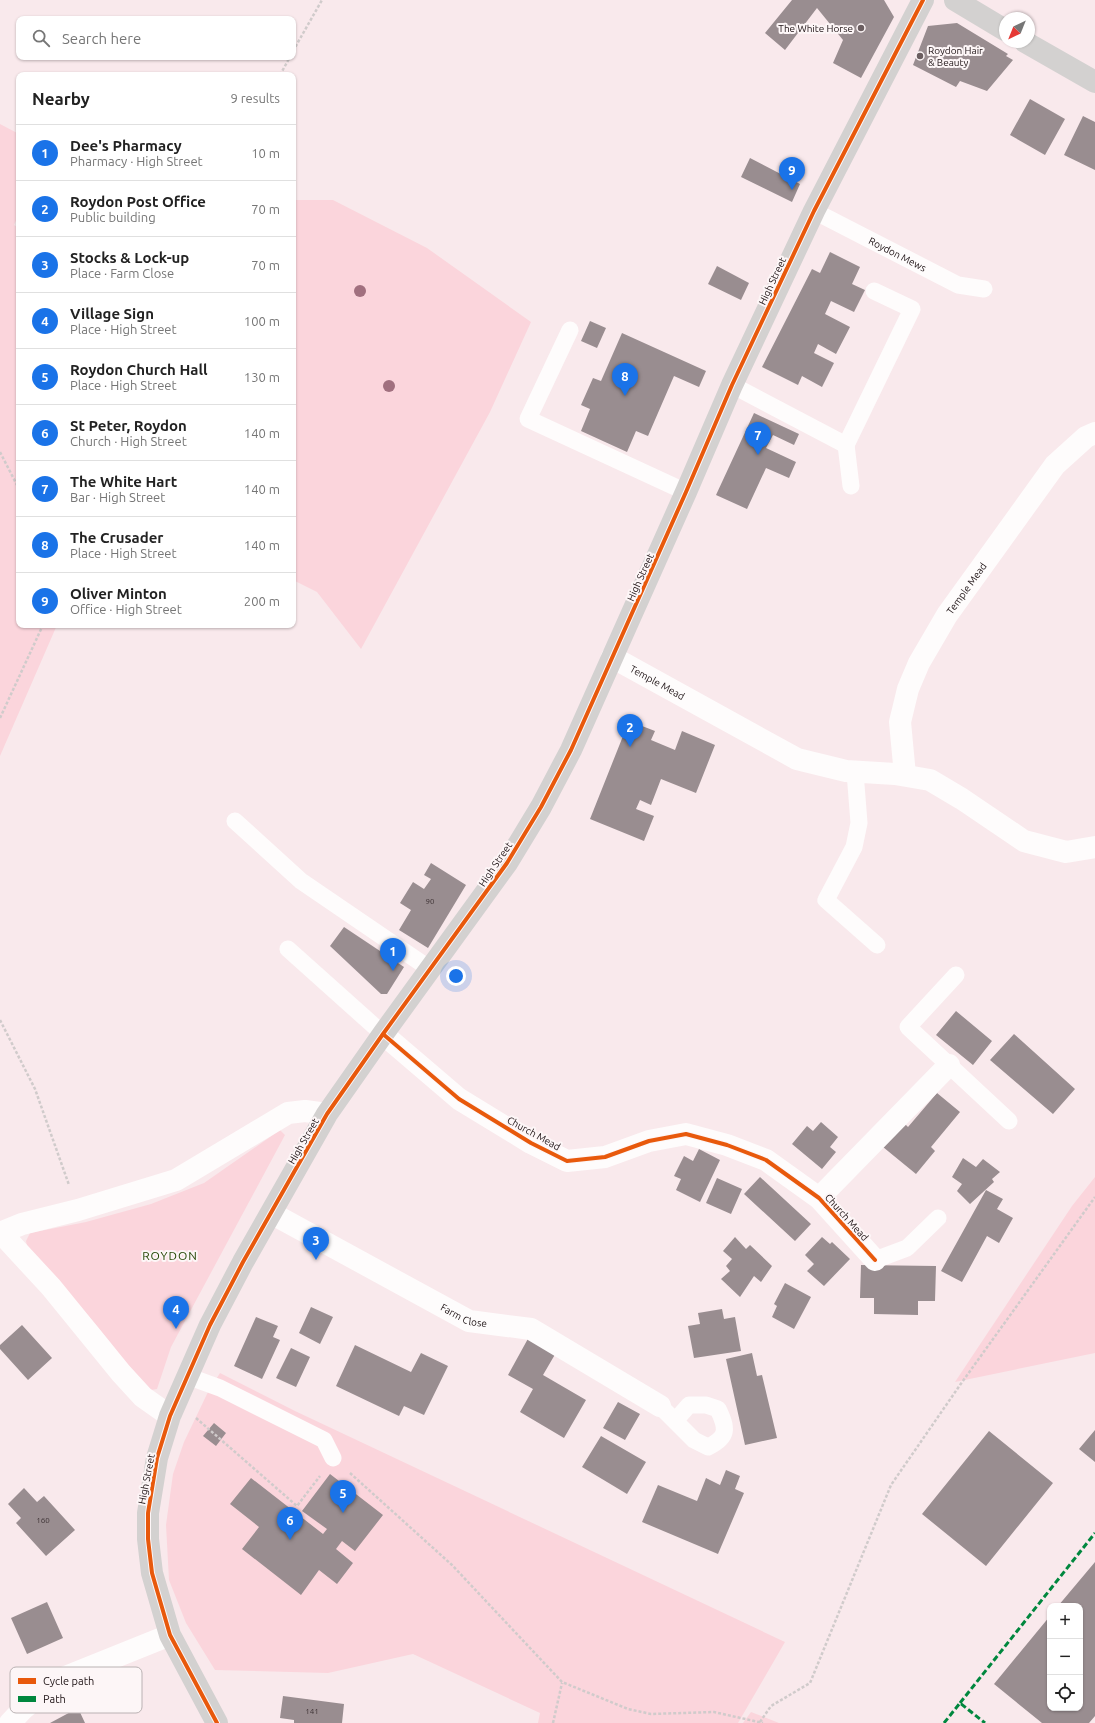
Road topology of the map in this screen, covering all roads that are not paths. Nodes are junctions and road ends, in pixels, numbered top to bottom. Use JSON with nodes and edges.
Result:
{"nodes":[{"id":1,"x":923,"y":0,"type":"edge"},
{"id":2,"x":955,"y":0,"type":"edge"},
{"id":3,"x":999,"y":26,"type":"edge"},
{"id":4,"x":1035,"y":48,"type":"edge"},
{"id":5,"x":1095,"y":82,"type":"edge"},
{"id":6,"x":814,"y":211,"type":"junction"},
{"id":7,"x":984,"y":289,"type":"dead end"},
{"id":8,"x":874,"y":291,"type":"dead end"},
{"id":9,"x":570,"y":330,"type":"dead end"},
{"id":10,"x":732,"y":385,"type":"junction"},
{"id":11,"x":1095,"y":433,"type":"edge"},
{"id":12,"x":846,"y":444,"type":"junction"},
{"id":13,"x":851,"y":486,"type":"dead end"},
{"id":14,"x":686,"y":492,"type":"junction"},
{"id":15,"x":612,"y":657,"type":"junction"},
{"id":16,"x":855,"y":772,"type":"junction"},
{"id":17,"x":904,"y":775,"type":"junction"},
{"id":18,"x":235,"y":821,"type":"dead end"},
{"id":19,"x":1095,"y":847,"type":"edge"},
{"id":20,"x":877,"y":945,"type":"dead end"},
{"id":21,"x":288,"y":949,"type":"dead end"},
{"id":22,"x":430,"y":969,"type":"junction"},
{"id":23,"x":956,"y":975,"type":"dead end"},
{"id":24,"x":383,"y":1034,"type":"junction"},
{"id":25,"x":949,"y":1065,"type":"junction"},
{"id":26,"x":327,"y":1114,"type":"junction"},
{"id":27,"x":1009,"y":1121,"type":"dead end"},
{"id":28,"x":819,"y":1198,"type":"junction"},
{"id":29,"x":271,"y":1213,"type":"junction"},
{"id":30,"x":938,"y":1218,"type":"dead end"},
{"id":31,"x":0,"y":1233,"type":"edge"},
{"id":32,"x":875,"y":1260,"type":"joint"},
{"id":33,"x":187,"y":1376,"type":"junction"},
{"id":34,"x":660,"y":1406,"type":"joint"},
{"id":35,"x":173,"y":1409,"type":"junction"},
{"id":36,"x":675,"y":1421,"type":"dead end"},
{"id":37,"x":333,"y":1458,"type":"road end"},
{"id":38,"x":170,"y":1635,"type":"junction"},
{"id":39,"x":90,"y":1667,"type":"edge"},
{"id":40,"x":19,"y":1713,"type":"edge"},
{"id":41,"x":10,"y":1723,"type":"edge"},
{"id":42,"x":218,"y":1723,"type":"edge"}],
"edges":[{"from":1,"to":6,"type":"main road","name":"High Street"},
{"from":2,"to":3,"type":"main road"},
{"from":4,"to":5,"type":"main road"},
{"from":6,"to":7,"type":"lane","name":"Roydon Mews"},
{"from":6,"to":10,"type":"main road","name":"High Street"},
{"from":8,"to":12,"type":"lane"},
{"from":9,"to":14,"type":"lane"},
{"from":10,"to":12,"type":"lane"},
{"from":10,"to":14,"type":"main road","name":"High Street"},
{"from":11,"to":17,"type":"street","name":"Temple Mead"},
{"from":12,"to":13,"type":"lane"},
{"from":14,"to":15,"type":"main road","name":"High Street"},
{"from":15,"to":16,"type":"street","name":"Temple Mead"},
{"from":15,"to":22,"type":"main road","name":"High Street"},
{"from":16,"to":17,"type":"street","name":"Temple Mead"},
{"from":16,"to":20,"type":"lane"},
{"from":17,"to":19,"type":"street","name":"Temple Mead"},
{"from":18,"to":22,"type":"lane"},
{"from":21,"to":24,"type":"lane"},
{"from":22,"to":24,"type":"main road","name":"High Street"},
{"from":23,"to":25,"type":"lane"},
{"from":24,"to":26,"type":"main road","name":"High Street"},
{"from":24,"to":28,"type":"street","name":"Church Mead"},
{"from":25,"to":27,"type":"lane"},
{"from":25,"to":28,"type":"street","name":"Church Mead"},
{"from":26,"to":29,"type":"main road","name":"High Street"},
{"from":26,"to":31,"type":"street","name":"High Street"},
{"from":28,"to":32,"type":"street","name":"Church Mead"},
{"from":29,"to":33,"type":"main road","name":"High Street"},
{"from":29,"to":34,"type":"street","name":"Farm Close"},
{"from":30,"to":32,"type":"lane"},
{"from":31,"to":35,"type":"street","name":"High Street"},
{"from":33,"to":35,"type":"main road","name":"High Street"},
{"from":33,"to":37,"type":"lane"},
{"from":34,"to":36,"type":"lane"},
{"from":35,"to":38,"type":"main road","name":"High Street"},
{"from":38,"to":39,"type":"street"},
{"from":38,"to":42,"type":"main road","name":"High Street"},
{"from":40,"to":41,"type":"street"}]}
